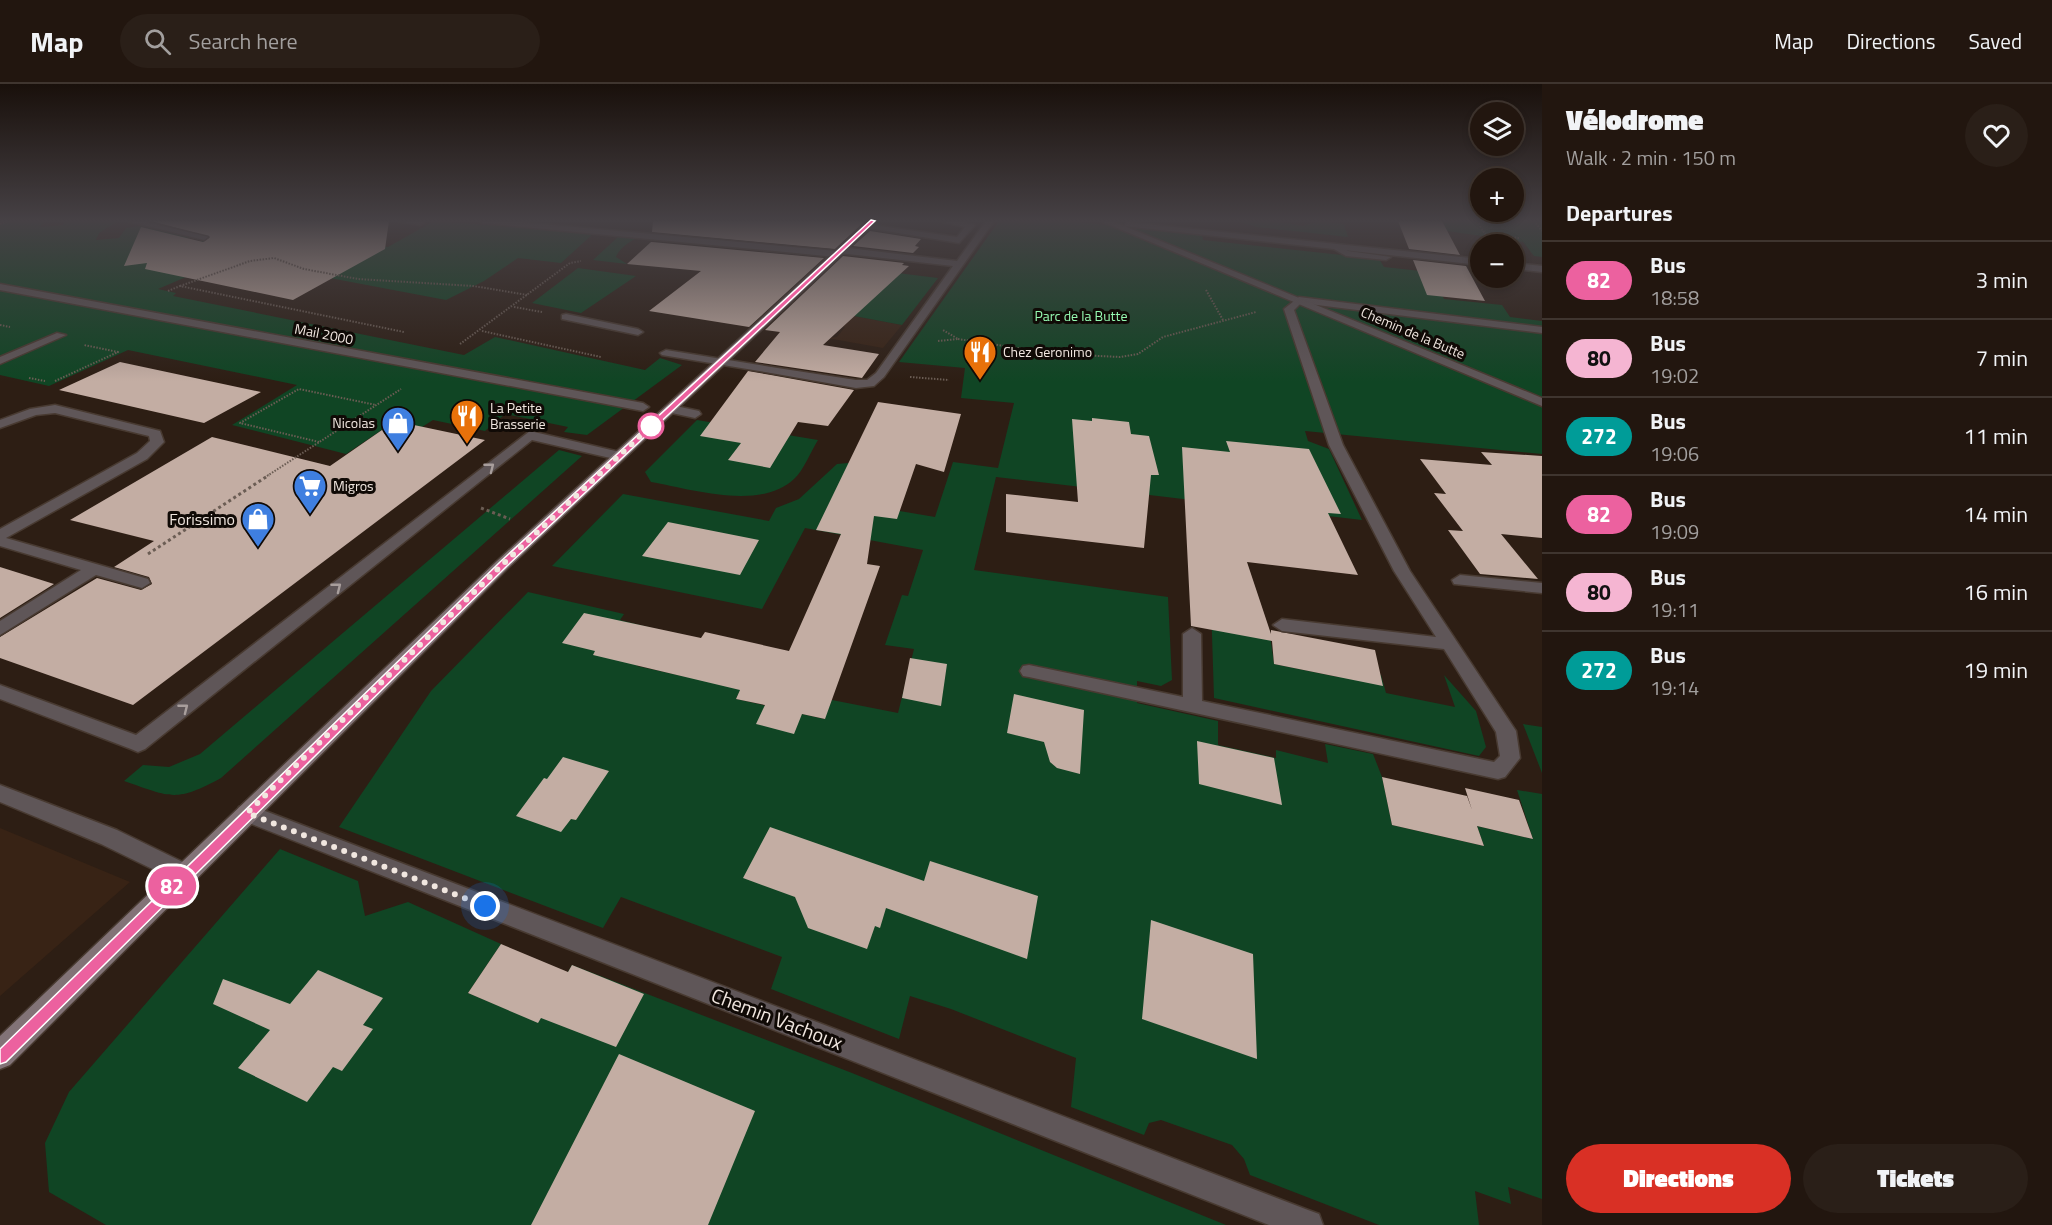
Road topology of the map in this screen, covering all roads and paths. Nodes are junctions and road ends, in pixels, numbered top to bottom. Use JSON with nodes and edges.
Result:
{"nodes":[{"id":1,"x":213,"y":274,"type":"edge"},
{"id":2,"x":332,"y":274,"type":"edge"},
{"id":3,"x":555,"y":274,"type":"edge"},
{"id":4,"x":815,"y":274,"type":"edge"},
{"id":5,"x":952,"y":274,"type":"edge"},
{"id":6,"x":1224,"y":274,"type":"edge"},
{"id":7,"x":1205,"y":283,"type":"dead end"},
{"id":8,"x":180,"y":286,"type":"dead end"},
{"id":9,"x":0,"y":287,"type":"edge"},
{"id":10,"x":528,"y":295,"type":"junction"},
{"id":11,"x":1294,"y":305,"type":"junction"},
{"id":12,"x":566,"y":317,"type":"dead end"},
{"id":13,"x":1223,"y":320,"type":"junction"},
{"id":14,"x":1542,"y":330,"type":"edge"},
{"id":15,"x":481,"y":331,"type":"junction"},
{"id":16,"x":638,"y":332,"type":"dead end"},
{"id":17,"x":58,"y":337,"type":"joint"},
{"id":18,"x":958,"y":339,"type":"dead end"},
{"id":19,"x":460,"y":344,"type":"dead end"},
{"id":20,"x":666,"y":353,"type":"dead end"},
{"id":21,"x":601,"y":357,"type":"dead end"},
{"id":22,"x":0,"y":361,"type":"edge"},
{"id":23,"x":722,"y":362,"type":"junction"},
{"id":24,"x":432,"y":369,"type":"junction"},
{"id":25,"x":20,"y":376,"type":"dead end"},
{"id":26,"x":1542,"y":402,"type":"edge"},
{"id":27,"x":377,"y":405,"type":"junction"},
{"id":28,"x":643,"y":407,"type":"dead end"},
{"id":29,"x":671,"y":409,"type":"junction"},
{"id":30,"x":695,"y":414,"type":"dead end"},
{"id":31,"x":0,"y":424,"type":"edge"},
{"id":32,"x":319,"y":442,"type":"junction"},
{"id":33,"x":619,"y":456,"type":"junction"},
{"id":34,"x":479,"y":508,"type":"dead end"},
{"id":35,"x":517,"y":521,"type":"dead end"},
{"id":36,"x":0,"y":535,"type":"edge"},
{"id":37,"x":0,"y":541,"type":"edge"},
{"id":38,"x":94,"y":570,"type":"junction"},
{"id":39,"x":115,"y":576,"type":"junction"},
{"id":40,"x":1460,"y":580,"type":"dead end"},
{"id":41,"x":142,"y":583,"type":"dead end"},
{"id":42,"x":1542,"y":588,"type":"edge"},
{"id":43,"x":1282,"y":625,"type":"dead end"},
{"id":44,"x":0,"y":629,"type":"edge"},
{"id":45,"x":1192,"y":634,"type":"dead end"},
{"id":46,"x":1449,"y":644,"type":"junction"},
{"id":47,"x":1029,"y":671,"type":"dead end"},
{"id":48,"x":0,"y":692,"type":"edge"},
{"id":49,"x":1192,"y":705,"type":"junction"},
{"id":50,"x":0,"y":793,"type":"edge"},
{"id":51,"x":247,"y":813,"type":"junction"},
{"id":52,"x":185,"y":874,"type":"junction"},
{"id":53,"x":0,"y":1055,"type":"edge"},
{"id":54,"x":1308,"y":1225,"type":"edge"}],
"edges":[{"from":1,"to":8,"type":"path"},
{"from":2,"to":10,"type":"path"},
{"from":3,"to":10,"type":"path"},
{"from":4,"to":23,"type":"main road"},
{"from":5,"to":23,"type":"street"},
{"from":6,"to":11,"type":"street","name":"Chemin de la Butte"},
{"from":7,"to":13,"type":"path"},
{"from":9,"to":24,"type":"street","name":"Mail 2000"},
{"from":10,"to":15,"type":"path"},
{"from":11,"to":13,"type":"path"},
{"from":11,"to":14,"type":"street"},
{"from":11,"to":26,"type":"street","name":"Chemin de la Butte"},
{"from":11,"to":46,"type":"street"},
{"from":12,"to":16,"type":"street"},
{"from":13,"to":18,"type":"path"},
{"from":15,"to":19,"type":"path"},
{"from":15,"to":21,"type":"path"},
{"from":17,"to":22,"type":"street"},
{"from":17,"to":25,"type":"path"},
{"from":20,"to":23,"type":"street"},
{"from":23,"to":29,"type":"main road"},
{"from":24,"to":27,"type":"path"},
{"from":24,"to":28,"type":"street","name":"Mail 2000"},
{"from":27,"to":32,"type":"path"},
{"from":27,"to":32,"type":"path"},
{"from":29,"to":30,"type":"street"},
{"from":29,"to":33,"type":"main road"},
{"from":31,"to":36,"type":"street"},
{"from":32,"to":39,"type":"path"},
{"from":48,"to":33,"type":"street","one_way":true},
{"from":33,"to":51,"type":"main road"},
{"from":34,"to":35,"type":"path"},
{"from":37,"to":38,"type":"street"},
{"from":38,"to":39,"type":"street"},
{"from":38,"to":44,"type":"street"},
{"from":39,"to":41,"type":"street"},
{"from":40,"to":42,"type":"street"},
{"from":43,"to":46,"type":"street"},
{"from":45,"to":49,"type":"street"},
{"from":46,"to":49,"type":"street"},
{"from":47,"to":49,"type":"street"},
{"from":50,"to":52,"type":"street"},
{"from":51,"to":52,"type":"main road"},
{"from":51,"to":54,"type":"street","name":"Chemin Vachoux"},
{"from":52,"to":53,"type":"main road"}]}
